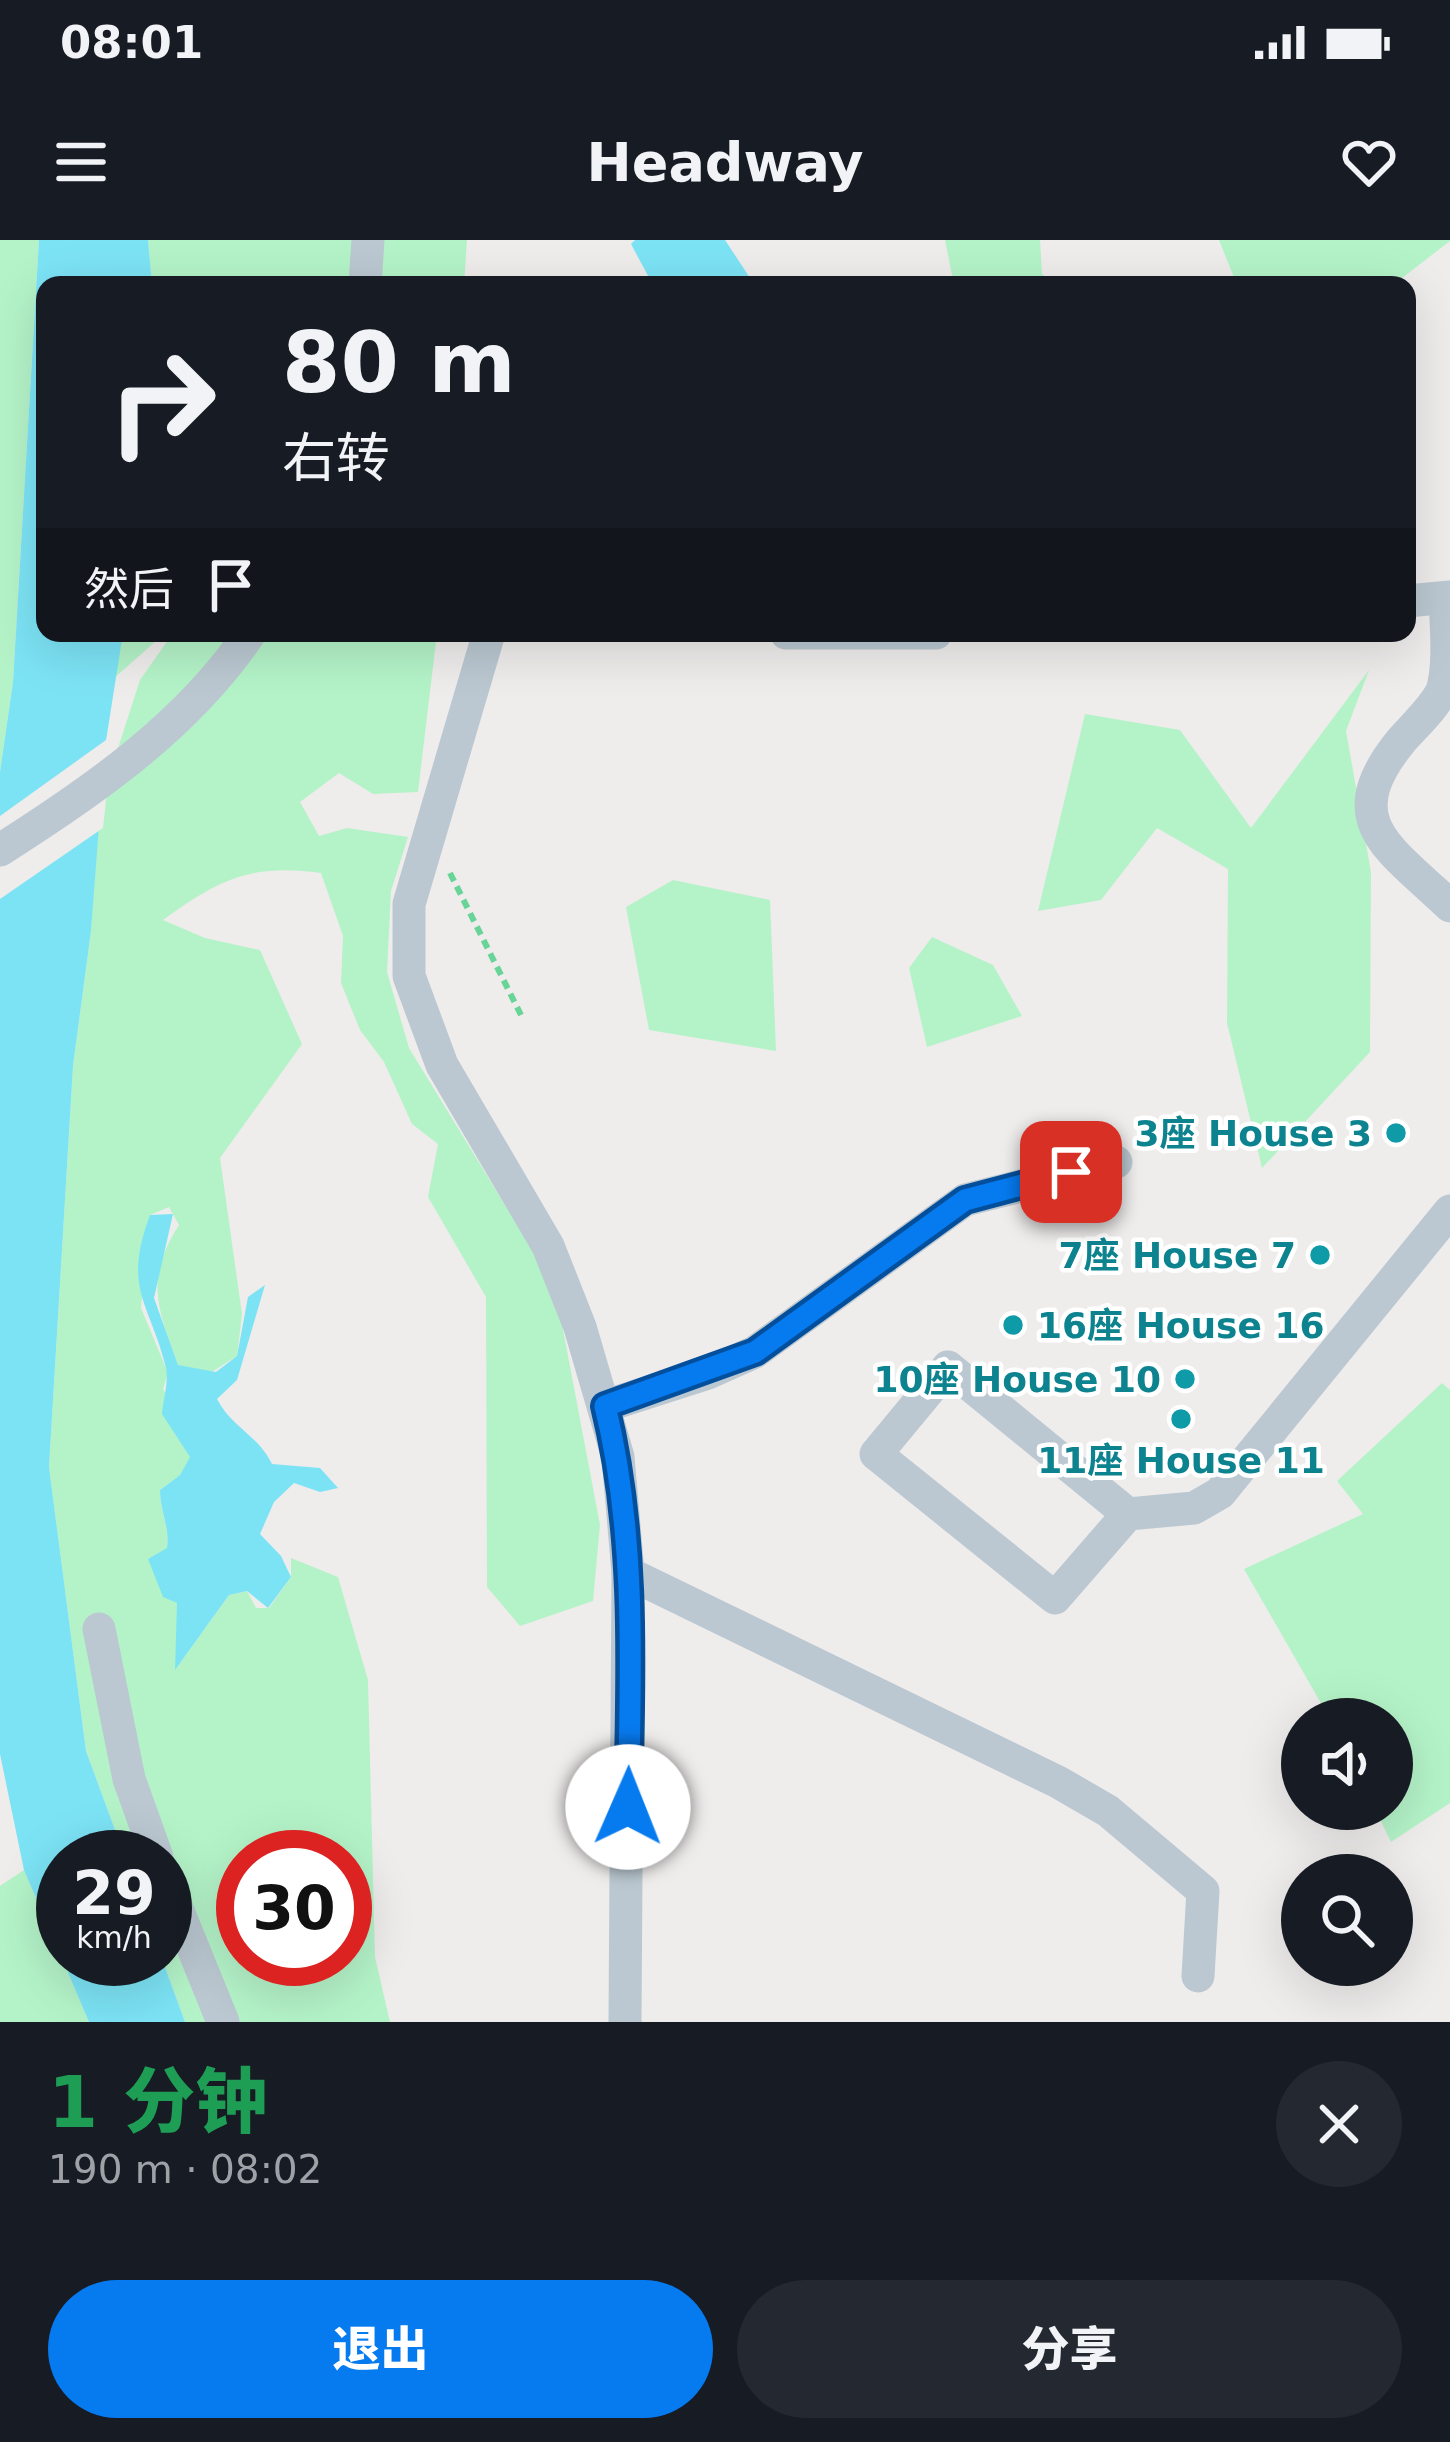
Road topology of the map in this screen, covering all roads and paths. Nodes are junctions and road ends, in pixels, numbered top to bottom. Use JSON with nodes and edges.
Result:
{"nodes":[{"id":1,"x":368,"y":240,"type":"edge"},
{"id":2,"x":366,"y":276,"type":"edge"},
{"id":3,"x":1447,"y":598,"type":"edge"},
{"id":4,"x":1416,"y":600,"type":"edge"},
{"id":5,"x":242,"y":642,"type":"edge"},
{"id":6,"x":486,"y":642,"type":"edge"},
{"id":7,"x":0,"y":850,"type":"edge"},
{"id":8,"x":443,"y":861,"type":"dead end"},
{"id":9,"x":1445,"y":901,"type":"edge"},
{"id":10,"x":521,"y":1015,"type":"dead end"},
{"id":11,"x":1116,"y":1162,"type":"dead end"},
{"id":12,"x":1450,"y":1211,"type":"edge"},
{"id":13,"x":605,"y":1406,"type":"junction"},
{"id":14,"x":1128,"y":1514,"type":"junction"},
{"id":15,"x":628,"y":1573,"type":"junction"},
{"id":16,"x":99,"y":1629,"type":"dead end"},
{"id":17,"x":147,"y":1830,"type":"edge"},
{"id":18,"x":192,"y":1946,"type":"edge"},
{"id":19,"x":1198,"y":1976,"type":"dead end"},
{"id":20,"x":223,"y":2022,"type":"edge"},
{"id":21,"x":625,"y":2022,"type":"edge"}],
"edges":[{"from":1,"to":2,"type":"street"},
{"from":3,"to":4,"type":"street"},
{"from":3,"to":9,"type":"street"},
{"from":5,"to":7,"type":"street"},
{"from":6,"to":13,"type":"street"},
{"from":8,"to":10,"type":"path"},
{"from":11,"to":13,"type":"street"},
{"from":12,"to":14,"type":"street"},
{"from":13,"to":15,"type":"street"},
{"from":14,"to":14,"type":"street"},
{"from":15,"to":19,"type":"street"},
{"from":15,"to":21,"type":"street"},
{"from":16,"to":17,"type":"street"},
{"from":18,"to":20,"type":"street"}]}
